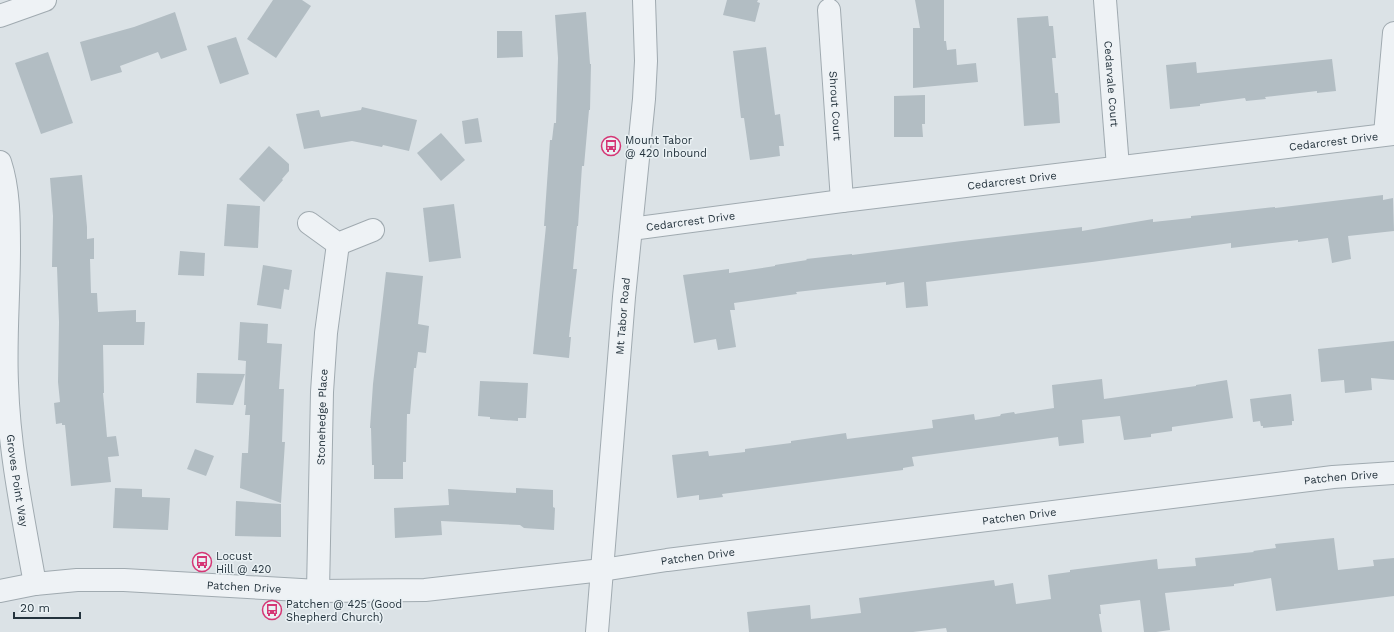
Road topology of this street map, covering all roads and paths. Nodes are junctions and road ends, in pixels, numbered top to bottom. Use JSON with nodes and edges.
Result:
{"nodes":[{"id":1,"x":45,"y":0,"type":"edge"},
{"id":2,"x":644,"y":0,"type":"edge"},
{"id":3,"x":1105,"y":0,"type":"edge"},
{"id":4,"x":829,"y":10,"type":"dead end"},
{"id":5,"x":0,"y":16,"type":"edge"},
{"id":6,"x":1394,"y":33,"type":"edge"},
{"id":7,"x":1390,"y":134,"type":"edge"},
{"id":8,"x":0,"y":162,"type":"edge"},
{"id":9,"x":1118,"y":167,"type":"junction"},
{"id":10,"x":842,"y":201,"type":"junction"},
{"id":11,"x":308,"y":223,"type":"dead end"},
{"id":12,"x":631,"y":228,"type":"junction"},
{"id":13,"x":373,"y":230,"type":"dead end"},
{"id":14,"x":338,"y":244,"type":"junction"},
{"id":15,"x":3,"y":334,"type":"edge"},
{"id":16,"x":1394,"y":473,"type":"edge"},
{"id":17,"x":602,"y":570,"type":"junction"},
{"id":18,"x":35,"y":584,"type":"junction"},
{"id":19,"x":0,"y":591,"type":"edge"},
{"id":20,"x":318,"y":591,"type":"junction"},
{"id":21,"x":597,"y":632,"type":"edge"}],
"edges":[{"from":1,"to":5,"type":"street"},
{"from":2,"to":12,"type":"street","name":"Mt Tabor Road"},
{"from":3,"to":9,"type":"street","name":"Cedarvale Court"},
{"from":4,"to":10,"type":"street","name":"Shrout Court"},
{"from":6,"to":7,"type":"street"},
{"from":7,"to":9,"type":"street","name":"Cedarcrest Drive"},
{"from":8,"to":15,"type":"street","name":"Groves Point Way"},
{"from":9,"to":10,"type":"street","name":"Cedarcrest Drive"},
{"from":10,"to":12,"type":"street","name":"Cedarcrest Drive"},
{"from":11,"to":14,"type":"street"},
{"from":12,"to":17,"type":"street","name":"Mt Tabor Road"},
{"from":13,"to":14,"type":"street"},
{"from":14,"to":20,"type":"street","name":"Stonehedge Place"},
{"from":15,"to":18,"type":"street","name":"Groves Point Way"},
{"from":16,"to":17,"type":"street","name":"Patchen Drive"},
{"from":17,"to":20,"type":"street","name":"Patchen Drive"},
{"from":17,"to":21,"type":"street","name":"Mt Tabor Road"},
{"from":18,"to":19,"type":"street","name":"Patchen Drive"},
{"from":18,"to":20,"type":"street","name":"Patchen Drive"}]}
